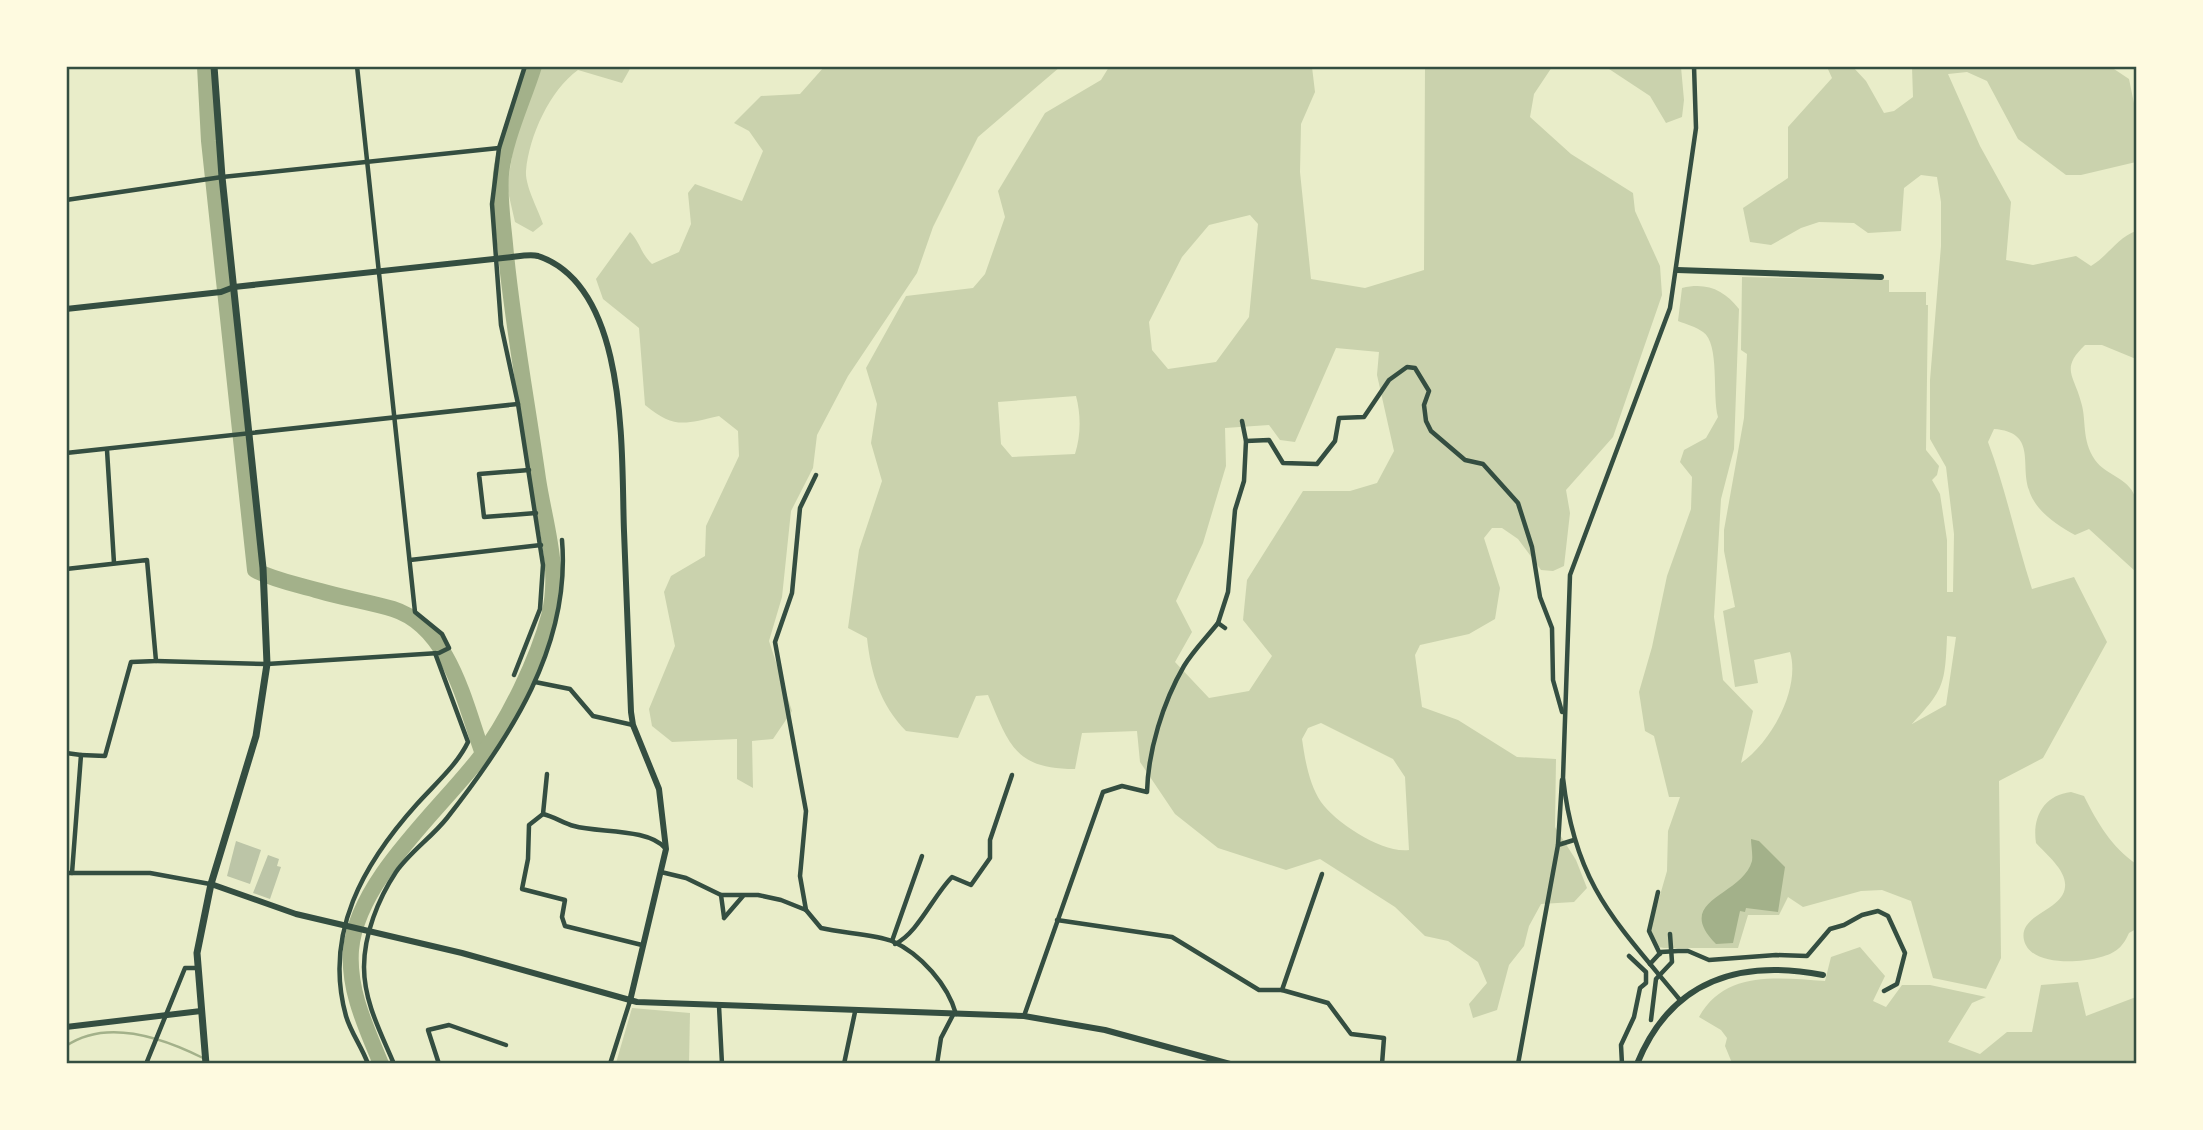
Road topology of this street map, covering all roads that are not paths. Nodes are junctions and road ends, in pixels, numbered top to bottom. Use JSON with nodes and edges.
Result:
{"nodes":[{"id":1,"x":214,"y":66,"type":"edge"},
{"id":2,"x":357,"y":66,"type":"edge"},
{"id":3,"x":525,"y":66,"type":"edge"},
{"id":4,"x":1694,"y":66,"type":"edge"},
{"id":5,"x":499,"y":148,"type":"junction"},
{"id":6,"x":367,"y":160,"type":"junction"},
{"id":7,"x":217,"y":178,"type":"junction"},
{"id":8,"x":66,"y":200,"type":"edge"},
{"id":9,"x":495,"y":258,"type":"junction"},
{"id":10,"x":1677,"y":270,"type":"junction"},
{"id":11,"x":380,"y":271,"type":"junction"},
{"id":12,"x":1881,"y":276,"type":"dead end"},
{"id":13,"x":232,"y":288,"type":"junction"},
{"id":14,"x":66,"y":309,"type":"edge"},
{"id":15,"x":518,"y":404,"type":"junction"},
{"id":16,"x":395,"y":416,"type":"junction"},
{"id":17,"x":1242,"y":421,"type":"dead end"},
{"id":18,"x":247,"y":434,"type":"junction"},
{"id":19,"x":1246,"y":441,"type":"junction"},
{"id":20,"x":107,"y":450,"type":"junction"},
{"id":21,"x":66,"y":453,"type":"edge"},
{"id":22,"x":529,"y":470,"type":"junction"},
{"id":23,"x":816,"y":475,"type":"dead end"},
{"id":24,"x":536,"y":513,"type":"junction"},
{"id":25,"x":562,"y":540,"type":"dead end"},
{"id":26,"x":541,"y":545,"type":"junction"},
{"id":27,"x":410,"y":560,"type":"junction"},
{"id":28,"x":114,"y":563,"type":"junction"},
{"id":29,"x":66,"y":569,"type":"edge"},
{"id":30,"x":1218,"y":623,"type":"junction"},
{"id":31,"x":1226,"y":628,"type":"dead end"},
{"id":32,"x":437,"y":653,"type":"junction"},
{"id":33,"x":156,"y":661,"type":"junction"},
{"id":34,"x":267,"y":664,"type":"junction"},
{"id":35,"x":514,"y":676,"type":"dead end"},
{"id":36,"x":535,"y":682,"type":"junction"},
{"id":37,"x":1564,"y":720,"type":"junction"},
{"id":38,"x":633,"y":725,"type":"junction"},
{"id":39,"x":66,"y":753,"type":"edge"},
{"id":40,"x":80,"y":755,"type":"junction"},
{"id":41,"x":547,"y":774,"type":"dead end"},
{"id":42,"x":1012,"y":775,"type":"dead end"},
{"id":43,"x":1563,"y":778,"type":"junction"},
{"id":44,"x":543,"y":814,"type":"junction"},
{"id":45,"x":1574,"y":840,"type":"junction"},
{"id":46,"x":1558,"y":845,"type":"junction"},
{"id":47,"x":666,"y":849,"type":"junction"},
{"id":48,"x":922,"y":856,"type":"dead end"},
{"id":49,"x":69,"y":873,"type":"edge"},
{"id":50,"x":661,"y":873,"type":"junction"},
{"id":51,"x":1322,"y":874,"type":"dead end"},
{"id":52,"x":211,"y":884,"type":"junction"},
{"id":53,"x":1658,"y":892,"type":"dead end"},
{"id":54,"x":721,"y":895,"type":"junction"},
{"id":55,"x":743,"y":895,"type":"junction"},
{"id":56,"x":806,"y":911,"type":"junction"},
{"id":57,"x":1056,"y":920,"type":"junction"},
{"id":58,"x":345,"y":925,"type":"junction"},
{"id":59,"x":366,"y":930,"type":"junction"},
{"id":60,"x":1670,"y":934,"type":"dead end"},
{"id":61,"x":894,"y":943,"type":"junction"},
{"id":62,"x":642,"y":945,"type":"junction"},
{"id":63,"x":1671,"y":952,"type":"junction"},
{"id":64,"x":1660,"y":954,"type":"junction"},
{"id":65,"x":1629,"y":956,"type":"dead end"},
{"id":66,"x":1650,"y":964,"type":"junction"},
{"id":67,"x":197,"y":968,"type":"junction"},
{"id":68,"x":1659,"y":975,"type":"junction"},
{"id":69,"x":1823,"y":975,"type":"dead end"},
{"id":70,"x":1282,"y":990,"type":"junction"},
{"id":71,"x":1884,"y":991,"type":"dead end"},
{"id":72,"x":1680,"y":1000,"type":"junction"},
{"id":73,"x":630,"y":1001,"type":"junction"},
{"id":74,"x":719,"y":1006,"type":"junction"},
{"id":75,"x":201,"y":1011,"type":"junction"},
{"id":76,"x":855,"y":1012,"type":"junction"},
{"id":77,"x":169,"y":1014,"type":"junction"},
{"id":78,"x":955,"y":1015,"type":"junction"},
{"id":79,"x":1024,"y":1016,"type":"junction"},
{"id":80,"x":1651,"y":1020,"type":"dead end"},
{"id":81,"x":66,"y":1027,"type":"edge"},
{"id":82,"x":506,"y":1045,"type":"dead end"},
{"id":83,"x":146,"y":1063,"type":"edge"},
{"id":84,"x":206,"y":1063,"type":"edge"},
{"id":85,"x":368,"y":1063,"type":"edge"},
{"id":86,"x":394,"y":1063,"type":"edge"},
{"id":87,"x":439,"y":1063,"type":"edge"},
{"id":88,"x":610,"y":1063,"type":"edge"},
{"id":89,"x":722,"y":1063,"type":"edge"},
{"id":90,"x":844,"y":1063,"type":"edge"},
{"id":91,"x":937,"y":1063,"type":"edge"},
{"id":92,"x":1230,"y":1063,"type":"edge"},
{"id":93,"x":1382,"y":1063,"type":"edge"},
{"id":94,"x":1518,"y":1063,"type":"edge"},
{"id":95,"x":1622,"y":1063,"type":"edge"},
{"id":96,"x":1637,"y":1063,"type":"edge"}],
"edges":[{"from":1,"to":7,"type":"main road"},
{"from":2,"to":6,"type":"street"},
{"from":3,"to":5,"type":"street"},
{"from":4,"to":10,"type":"street"},
{"from":5,"to":6,"type":"street"},
{"from":5,"to":9,"type":"street"},
{"from":6,"to":7,"type":"street"},
{"from":6,"to":11,"type":"street"},
{"from":7,"to":8,"type":"street"},
{"from":7,"to":13,"type":"main road"},
{"from":9,"to":11,"type":"street"},
{"from":9,"to":15,"type":"street"},
{"from":9,"to":38,"type":"street"},
{"from":10,"to":12,"type":"street"},
{"from":10,"to":37,"type":"street"},
{"from":11,"to":13,"type":"street"},
{"from":11,"to":16,"type":"street"},
{"from":13,"to":14,"type":"street"},
{"from":13,"to":18,"type":"main road"},
{"from":15,"to":16,"type":"street"},
{"from":15,"to":22,"type":"street"},
{"from":16,"to":18,"type":"street"},
{"from":16,"to":27,"type":"street"},
{"from":17,"to":19,"type":"street"},
{"from":18,"to":20,"type":"street"},
{"from":18,"to":34,"type":"main road"},
{"from":19,"to":30,"type":"street"},
{"from":19,"to":37,"type":"street"},
{"from":20,"to":21,"type":"street"},
{"from":20,"to":28,"type":"street"},
{"from":22,"to":24,"type":"street"},
{"from":22,"to":24,"type":"street"},
{"from":23,"to":56,"type":"street"},
{"from":24,"to":26,"type":"street"},
{"from":25,"to":36,"type":"street"},
{"from":26,"to":27,"type":"street"},
{"from":26,"to":35,"type":"street"},
{"from":27,"to":32,"type":"street"},
{"from":28,"to":29,"type":"street"},
{"from":28,"to":33,"type":"street"},
{"from":30,"to":31,"type":"street"},
{"from":30,"to":57,"type":"street"},
{"from":32,"to":34,"type":"street"},
{"from":32,"to":58,"type":"street"},
{"from":33,"to":34,"type":"street"},
{"from":33,"to":40,"type":"street"},
{"from":34,"to":52,"type":"main road"},
{"from":36,"to":38,"type":"street"},
{"from":36,"to":59,"type":"street"},
{"from":37,"to":43,"type":"street"},
{"from":38,"to":47,"type":"street"},
{"from":39,"to":40,"type":"street"},
{"from":40,"to":49,"type":"street"},
{"from":41,"to":44,"type":"street"},
{"from":42,"to":61,"type":"street"},
{"from":43,"to":45,"type":"street"},
{"from":43,"to":46,"type":"street"},
{"from":44,"to":47,"type":"street"},
{"from":44,"to":62,"type":"street"},
{"from":45,"to":46,"type":"street"},
{"from":45,"to":66,"type":"street"},
{"from":46,"to":94,"type":"street"},
{"from":47,"to":50,"type":"street"},
{"from":48,"to":61,"type":"street"},
{"from":49,"to":52,"type":"street"},
{"from":50,"to":54,"type":"street"},
{"from":50,"to":62,"type":"street"},
{"from":51,"to":70,"type":"street"},
{"from":52,"to":58,"type":"street"},
{"from":52,"to":67,"type":"main road"},
{"from":53,"to":64,"type":"street"},
{"from":54,"to":55,"type":"street"},
{"from":54,"to":55,"type":"street"},
{"from":55,"to":56,"type":"street"},
{"from":56,"to":61,"type":"street"},
{"from":57,"to":70,"type":"street"},
{"from":57,"to":79,"type":"street"},
{"from":58,"to":59,"type":"street"},
{"from":58,"to":85,"type":"street"},
{"from":59,"to":73,"type":"street"},
{"from":59,"to":86,"type":"street"},
{"from":60,"to":63,"type":"street"},
{"from":61,"to":78,"type":"street"},
{"from":62,"to":73,"type":"street"},
{"from":63,"to":64,"type":"street"},
{"from":63,"to":68,"type":"street"},
{"from":63,"to":71,"type":"street"},
{"from":64,"to":66,"type":"street"},
{"from":65,"to":95,"type":"street"},
{"from":66,"to":68,"type":"street"},
{"from":67,"to":75,"type":"main road"},
{"from":67,"to":77,"type":"street"},
{"from":68,"to":72,"type":"street"},
{"from":68,"to":80,"type":"street"},
{"from":69,"to":72,"type":"street"},
{"from":70,"to":93,"type":"street"},
{"from":72,"to":96,"type":"street"},
{"from":73,"to":74,"type":"street"},
{"from":73,"to":88,"type":"street"},
{"from":74,"to":76,"type":"street"},
{"from":74,"to":89,"type":"street"},
{"from":75,"to":77,"type":"street"},
{"from":75,"to":84,"type":"main road"},
{"from":76,"to":78,"type":"street"},
{"from":76,"to":90,"type":"street"},
{"from":77,"to":81,"type":"street"},
{"from":77,"to":83,"type":"street"},
{"from":78,"to":79,"type":"street"},
{"from":78,"to":91,"type":"street"},
{"from":79,"to":92,"type":"street"},
{"from":82,"to":87,"type":"street"}]}
